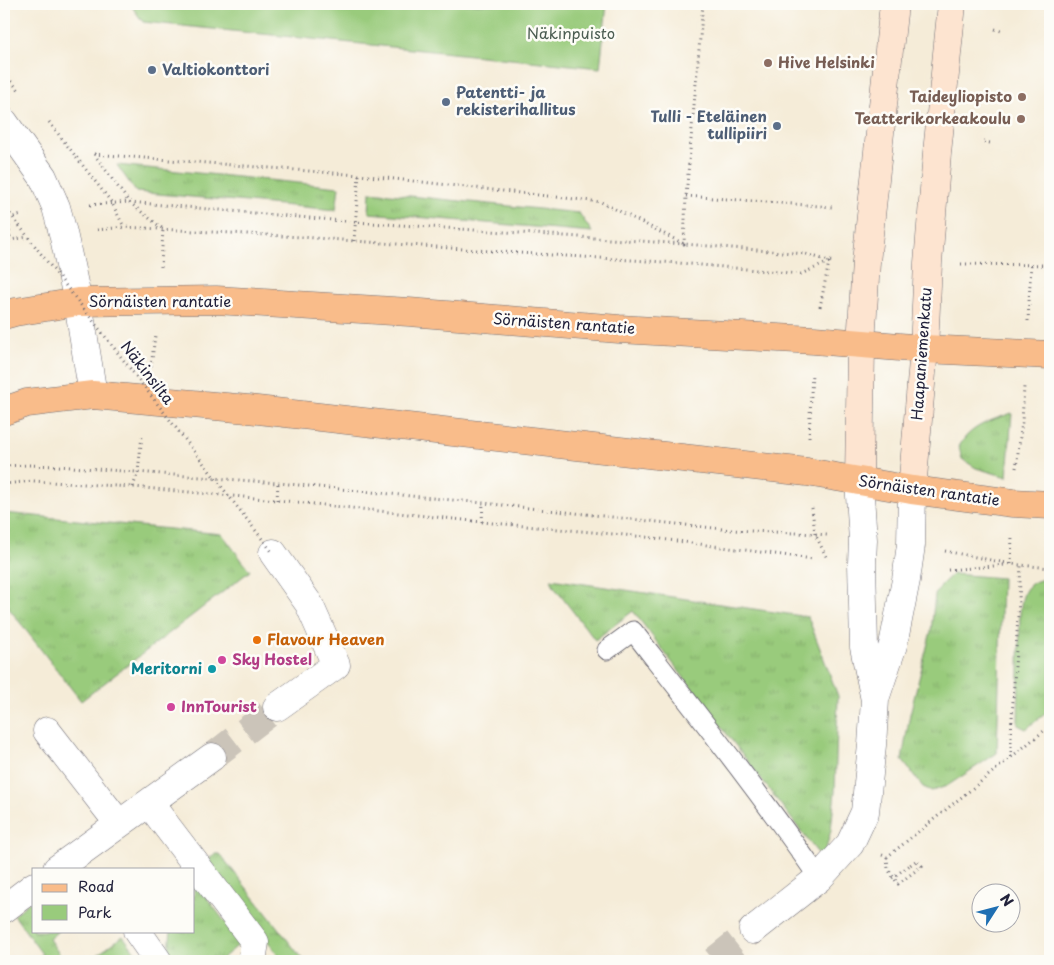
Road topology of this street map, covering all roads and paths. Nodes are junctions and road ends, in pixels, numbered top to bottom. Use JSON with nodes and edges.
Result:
{"nodes":[{"id":1,"x":703,"y":4,"type":"edge"},
{"id":2,"x":894,"y":4,"type":"edge"},
{"id":3,"x":952,"y":4,"type":"edge"},
{"id":4,"x":995,"y":29,"type":"dead end"},
{"id":5,"x":1001,"y":30,"type":"dead end"},
{"id":6,"x":4,"y":122,"type":"edge"},
{"id":7,"x":984,"y":142,"type":"dead end"},
{"id":8,"x":990,"y":143,"type":"dead end"},
{"id":9,"x":359,"y":175,"type":"junction"},
{"id":10,"x":686,"y":196,"type":"junction"},
{"id":11,"x":129,"y":202,"type":"junction"},
{"id":12,"x":4,"y":206,"type":"edge"},
{"id":13,"x":56,"y":207,"type":"junction"},
{"id":14,"x":833,"y":207,"type":"dead end"},
{"id":15,"x":6,"y":219,"type":"edge"},
{"id":16,"x":355,"y":222,"type":"junction"},
{"id":17,"x":124,"y":227,"type":"dead end"},
{"id":18,"x":163,"y":229,"type":"junction"},
{"id":19,"x":4,"y":241,"type":"edge"},
{"id":20,"x":354,"y":241,"type":"junction"},
{"id":21,"x":684,"y":244,"type":"junction"},
{"id":22,"x":971,"y":264,"type":"dead end"},
{"id":23,"x":1031,"y":264,"type":"junction"},
{"id":24,"x":1050,"y":265,"type":"edge"},
{"id":25,"x":159,"y":301,"type":"junction"},
{"id":26,"x":78,"y":302,"type":"junction"},
{"id":27,"x":4,"y":315,"type":"edge"},
{"id":28,"x":861,"y":344,"type":"junction"},
{"id":29,"x":924,"y":349,"type":"junction"},
{"id":30,"x":1038,"y":355,"type":"edge"},
{"id":31,"x":150,"y":373,"type":"dead end"},
{"id":32,"x":148,"y":391,"type":"junction"},
{"id":33,"x":93,"y":395,"type":"junction"},
{"id":34,"x":4,"y":411,"type":"edge"},
{"id":35,"x":4,"y":466,"type":"edge"},
{"id":36,"x":138,"y":472,"type":"junction"},
{"id":37,"x":859,"y":481,"type":"junction"},
{"id":38,"x":278,"y":483,"type":"junction"},
{"id":39,"x":4,"y":484,"type":"edge"},
{"id":40,"x":133,"y":487,"type":"junction"},
{"id":41,"x":912,"y":490,"type":"junction"},
{"id":42,"x":277,"y":500,"type":"junction"},
{"id":43,"x":483,"y":503,"type":"junction"},
{"id":44,"x":1014,"y":503,"type":"junction"},
{"id":45,"x":1050,"y":504,"type":"edge"},
{"id":46,"x":482,"y":522,"type":"junction"},
{"id":47,"x":815,"y":534,"type":"dead end"},
{"id":48,"x":941,"y":550,"type":"dead end"},
{"id":49,"x":272,"y":553,"type":"joint"},
{"id":50,"x":813,"y":559,"type":"dead end"},
{"id":51,"x":1011,"y":564,"type":"junction"},
{"id":52,"x":1021,"y":565,"type":"junction"},
{"id":53,"x":1050,"y":568,"type":"edge"},
{"id":54,"x":948,"y":570,"type":"dead end"},
{"id":55,"x":607,"y":650,"type":"dead end"},
{"id":56,"x":875,"y":700,"type":"junction"},
{"id":57,"x":277,"y":707,"type":"tunnel mouth"},
{"id":58,"x":1050,"y":726,"type":"edge"},
{"id":59,"x":47,"y":731,"type":"dead end"},
{"id":60,"x":212,"y":757,"type":"tunnel mouth"},
{"id":61,"x":1011,"y":757,"type":"junction"},
{"id":62,"x":149,"y":802,"type":"junction"},
{"id":63,"x":118,"y":824,"type":"junction"},
{"id":64,"x":850,"y":844,"type":"junction"},
{"id":65,"x":887,"y":857,"type":"junction"},
{"id":66,"x":86,"y":860,"type":"edge"},
{"id":67,"x":60,"y":868,"type":"edge"},
{"id":68,"x":819,"y":878,"type":"junction"},
{"id":69,"x":892,"y":878,"type":"dead end"},
{"id":70,"x":32,"y":888,"type":"edge"},
{"id":71,"x":4,"y":909,"type":"edge"},
{"id":72,"x":754,"y":930,"type":"tunnel mouth"},
{"id":73,"x":138,"y":932,"type":"edge"},
{"id":74,"x":158,"y":961,"type":"edge"},
{"id":75,"x":252,"y":961,"type":"edge"}],
"edges":[{"from":1,"to":10,"type":"path"},
{"from":2,"to":28,"type":"main road","name":"Haapaniemenkatu"},
{"from":3,"to":29,"type":"main road","name":"Haapaniemenkatu"},
{"from":4,"to":5,"type":"path"},
{"from":6,"to":13,"type":"street"},
{"from":7,"to":8,"type":"path"},
{"from":9,"to":11,"type":"path"},
{"from":9,"to":16,"type":"path"},
{"from":9,"to":21,"type":"path"},
{"from":10,"to":14,"type":"path"},
{"from":10,"to":21,"type":"path"},
{"from":11,"to":13,"type":"path"},
{"from":11,"to":16,"type":"path"},
{"from":11,"to":18,"type":"path"},
{"from":12,"to":15,"type":"path"},
{"from":12,"to":49,"type":"path","name":"Näkinsilta","bridge":true},
{"from":13,"to":15,"type":"path"},
{"from":13,"to":26,"type":"street"},
{"from":15,"to":19,"type":"path"},
{"from":16,"to":20,"type":"path"},
{"from":16,"to":21,"type":"path"},
{"from":17,"to":18,"type":"path"},
{"from":18,"to":20,"type":"path"},
{"from":18,"to":25,"type":"path"},
{"from":20,"to":21,"type":"path"},
{"from":22,"to":23,"type":"path"},
{"from":23,"to":24,"type":"path"},
{"from":23,"to":30,"type":"path"},
{"from":25,"to":26,"type":"main road","name":"Sörnäisten rantatie"},
{"from":25,"to":28,"type":"main road","name":"Sörnäisten rantatie"},
{"from":25,"to":31,"type":"path"},
{"from":26,"to":27,"type":"main road","name":"Sörnäisten rantatie"},
{"from":26,"to":33,"type":"street"},
{"from":28,"to":29,"type":"main road","name":"Sörnäisten rantatie"},
{"from":28,"to":37,"type":"main road","name":"Haapaniemenkatu"},
{"from":29,"to":30,"type":"main road","name":"Sörnäisten rantatie"},
{"from":29,"to":41,"type":"main road","name":"Haapaniemenkatu"},
{"from":30,"to":44,"type":"path"},
{"from":32,"to":33,"type":"main road","name":"Sörnäisten rantatie"},
{"from":32,"to":36,"type":"path"},
{"from":32,"to":37,"type":"main road","name":"Sörnäisten rantatie"},
{"from":33,"to":34,"type":"main road","name":"Sörnäisten rantatie"},
{"from":35,"to":36,"type":"path"},
{"from":36,"to":38,"type":"path"},
{"from":36,"to":40,"type":"path"},
{"from":37,"to":41,"type":"main road","name":"Sörnäisten rantatie"},
{"from":37,"to":56,"type":"street","name":"Haapaniemenkatu"},
{"from":38,"to":42,"type":"path"},
{"from":38,"to":43,"type":"path"},
{"from":39,"to":40,"type":"path"},
{"from":40,"to":42,"type":"path"},
{"from":41,"to":44,"type":"main road","name":"Sörnäisten rantatie"},
{"from":41,"to":56,"type":"street","name":"Haapaniemenkatu"},
{"from":42,"to":46,"type":"path"},
{"from":43,"to":46,"type":"path"},
{"from":43,"to":47,"type":"path"},
{"from":44,"to":45,"type":"main road","name":"Sörnäisten rantatie"},
{"from":44,"to":51,"type":"path"},
{"from":46,"to":50,"type":"path"},
{"from":48,"to":51,"type":"path"},
{"from":49,"to":57,"type":"street"},
{"from":51,"to":52,"type":"path"},
{"from":51,"to":54,"type":"path"},
{"from":52,"to":53,"type":"path"},
{"from":52,"to":61,"type":"path"},
{"from":55,"to":68,"type":"lane"},
{"from":56,"to":64,"type":"street","name":"Haapaniemenkatu"},
{"from":58,"to":61,"type":"path"},
{"from":59,"to":63,"type":"street"},
{"from":60,"to":62,"type":"street"},
{"from":61,"to":65,"type":"path"},
{"from":62,"to":63,"type":"street"},
{"from":62,"to":75,"type":"street"},
{"from":63,"to":66,"type":"street"},
{"from":64,"to":65,"type":"path"},
{"from":64,"to":68,"type":"street","name":"Haapaniemenkatu"},
{"from":65,"to":69,"type":"path","bridge":true},
{"from":66,"to":67,"type":"street"},
{"from":68,"to":72,"type":"street","name":"Haapaniemenkatu"},
{"from":70,"to":71,"type":"street"},
{"from":73,"to":74,"type":"street"}]}
